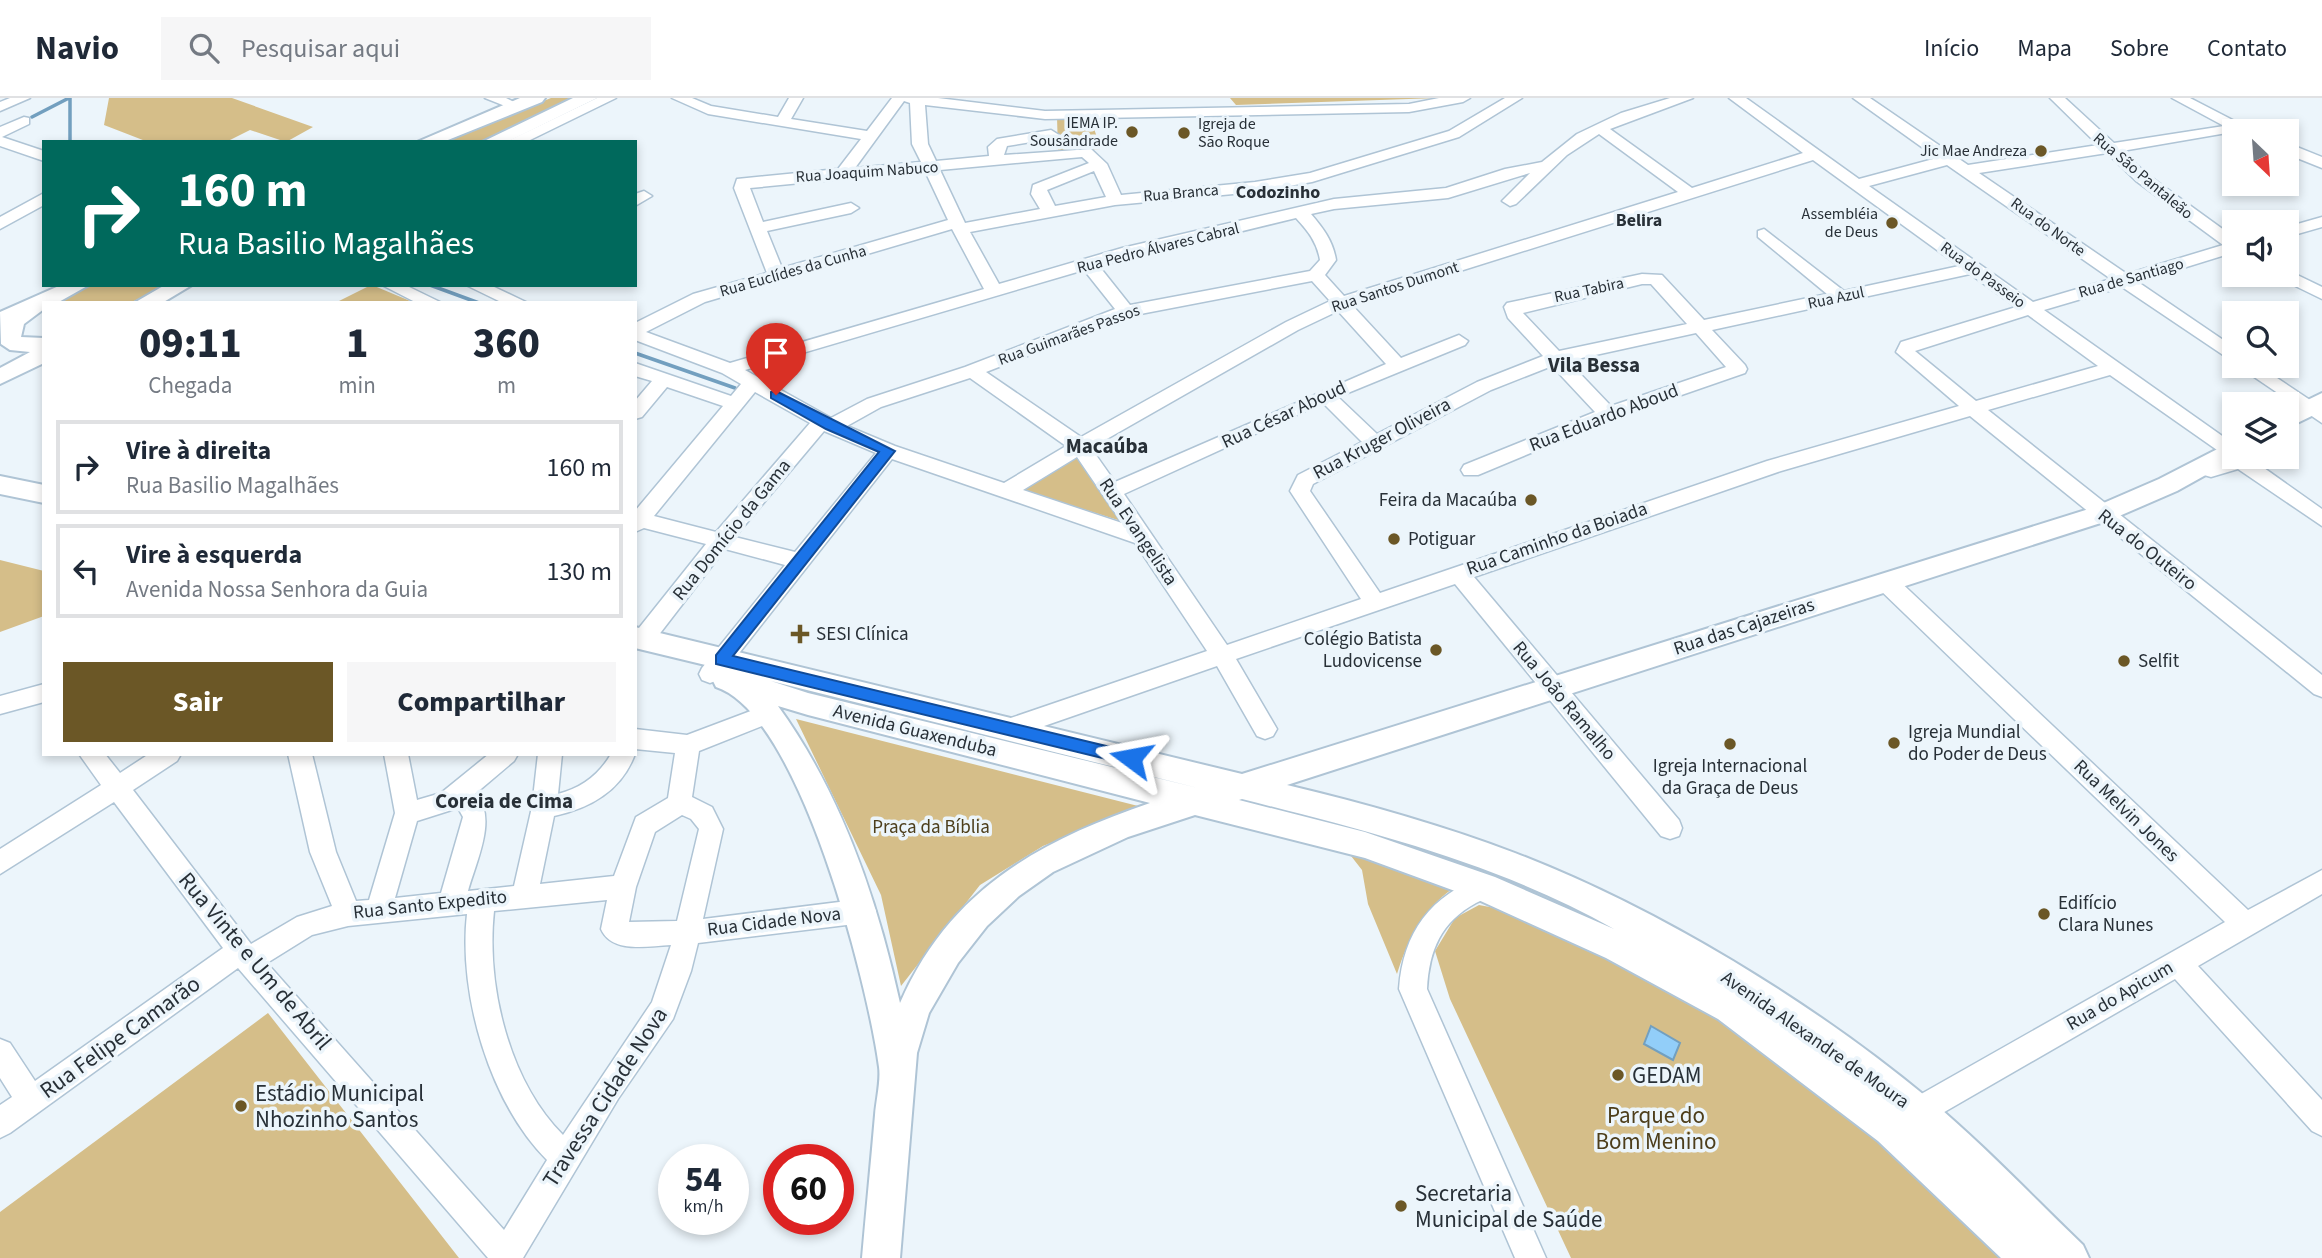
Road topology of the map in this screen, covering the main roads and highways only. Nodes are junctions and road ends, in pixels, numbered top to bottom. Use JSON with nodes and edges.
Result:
{"nodes":[{"id":1,"x":536,"y":98,"type":"edge"},
{"id":2,"x":588,"y":98,"type":"edge"},
{"id":3,"x":431,"y":140,"type":"edge"},
{"id":4,"x":495,"y":140,"type":"edge"},
{"id":5,"x":75,"y":287,"type":"edge"},
{"id":6,"x":178,"y":287,"type":"edge"},
{"id":7,"x":43,"y":301,"type":"edge"},
{"id":8,"x":149,"y":301,"type":"edge"},
{"id":9,"x":42,"y":302,"type":"edge"},
{"id":10,"x":30,"y":307,"type":"junction"},
{"id":11,"x":1,"y":319,"type":"edge"},
{"id":12,"x":42,"y":345,"type":"edge"},
{"id":13,"x":42,"y":355,"type":"edge"},
{"id":14,"x":0,"y":377,"type":"edge"},
{"id":15,"x":2318,"y":409,"type":"edge"},
{"id":16,"x":2299,"y":416,"type":"edge"},
{"id":17,"x":2222,"y":455,"type":"edge"},
{"id":18,"x":0,"y":485,"type":"edge"},
{"id":19,"x":42,"y":494,"type":"edge"},
{"id":20,"x":0,"y":499,"type":"edge"},
{"id":21,"x":42,"y":508,"type":"edge"},
{"id":22,"x":638,"y":644,"type":"edge"},
{"id":23,"x":723,"y":672,"type":"junction"},
{"id":24,"x":808,"y":704,"type":"junction"},
{"id":25,"x":1007,"y":729,"type":"junction"},
{"id":26,"x":1244,"y":786,"type":"junction"},
{"id":27,"x":1197,"y":802,"type":"junction"},
{"id":28,"x":1265,"y":819,"type":"junction"},
{"id":29,"x":1730,"y":1008,"type":"junction"},
{"id":30,"x":896,"y":1071,"type":"junction"},
{"id":31,"x":1917,"y":1112,"type":"junction"},
{"id":32,"x":1972,"y":1202,"type":"junction"},
{"id":33,"x":2014,"y":1203,"type":"junction"},
{"id":34,"x":881,"y":1258,"type":"edge"},
{"id":35,"x":2028,"y":1258,"type":"edge"},
{"id":36,"x":2070,"y":1258,"type":"edge"}],
"edges":[{"from":1,"to":3,"type":"main road"},
{"from":2,"to":4,"type":"main road"},
{"from":5,"to":7,"type":"main road"},
{"from":6,"to":8,"type":"main road"},
{"from":9,"to":10,"type":"main road"},
{"from":10,"to":11,"type":"main road"},
{"from":10,"to":12,"type":"main road"},
{"from":13,"to":14,"type":"main road"},
{"from":15,"to":16,"type":"main road"},
{"from":17,"to":26,"type":"main road","name":"Rua das Cajazeiras"},
{"from":18,"to":19,"type":"main road"},
{"from":20,"to":21,"type":"main road"},
{"from":22,"to":23,"type":"main road","name":"Avenida Guaxenduba"},
{"from":23,"to":24,"type":"main road","name":"Avenida Guaxenduba"},
{"from":23,"to":25,"type":"main road","name":"Avenida Guaxenduba"},
{"from":23,"to":30,"type":"main road"},
{"from":24,"to":25,"type":"main road"},
{"from":24,"to":27,"type":"main road","name":"Avenida Guaxenduba"},
{"from":25,"to":26,"type":"main road","name":"Avenida Guaxenduba"},
{"from":26,"to":27,"type":"main road","name":"Rua das Cajazeiras"},
{"from":26,"to":28,"type":"main road"},
{"from":26,"to":31,"type":"main road","name":"Avenida Alexandre de Moura"},
{"from":27,"to":28,"type":"main road","name":"Avenida Alexandre de Moura"},
{"from":27,"to":30,"type":"main road","name":"Rua das Cajazeiras"},
{"from":28,"to":29,"type":"main road","name":"Avenida Alexandre de Moura"},
{"from":29,"to":31,"type":"main road"},
{"from":29,"to":32,"type":"main road","name":"Avenida Alexandre de Moura"},
{"from":30,"to":34,"type":"main road"},
{"from":31,"to":33,"type":"main road","name":"Avenida Alexandre de Moura"},
{"from":32,"to":33,"type":"main road"},
{"from":32,"to":35,"type":"main road","name":"Avenida Alexandre de Moura"},
{"from":33,"to":36,"type":"main road","name":"Avenida Alexandre de Moura"}]}
